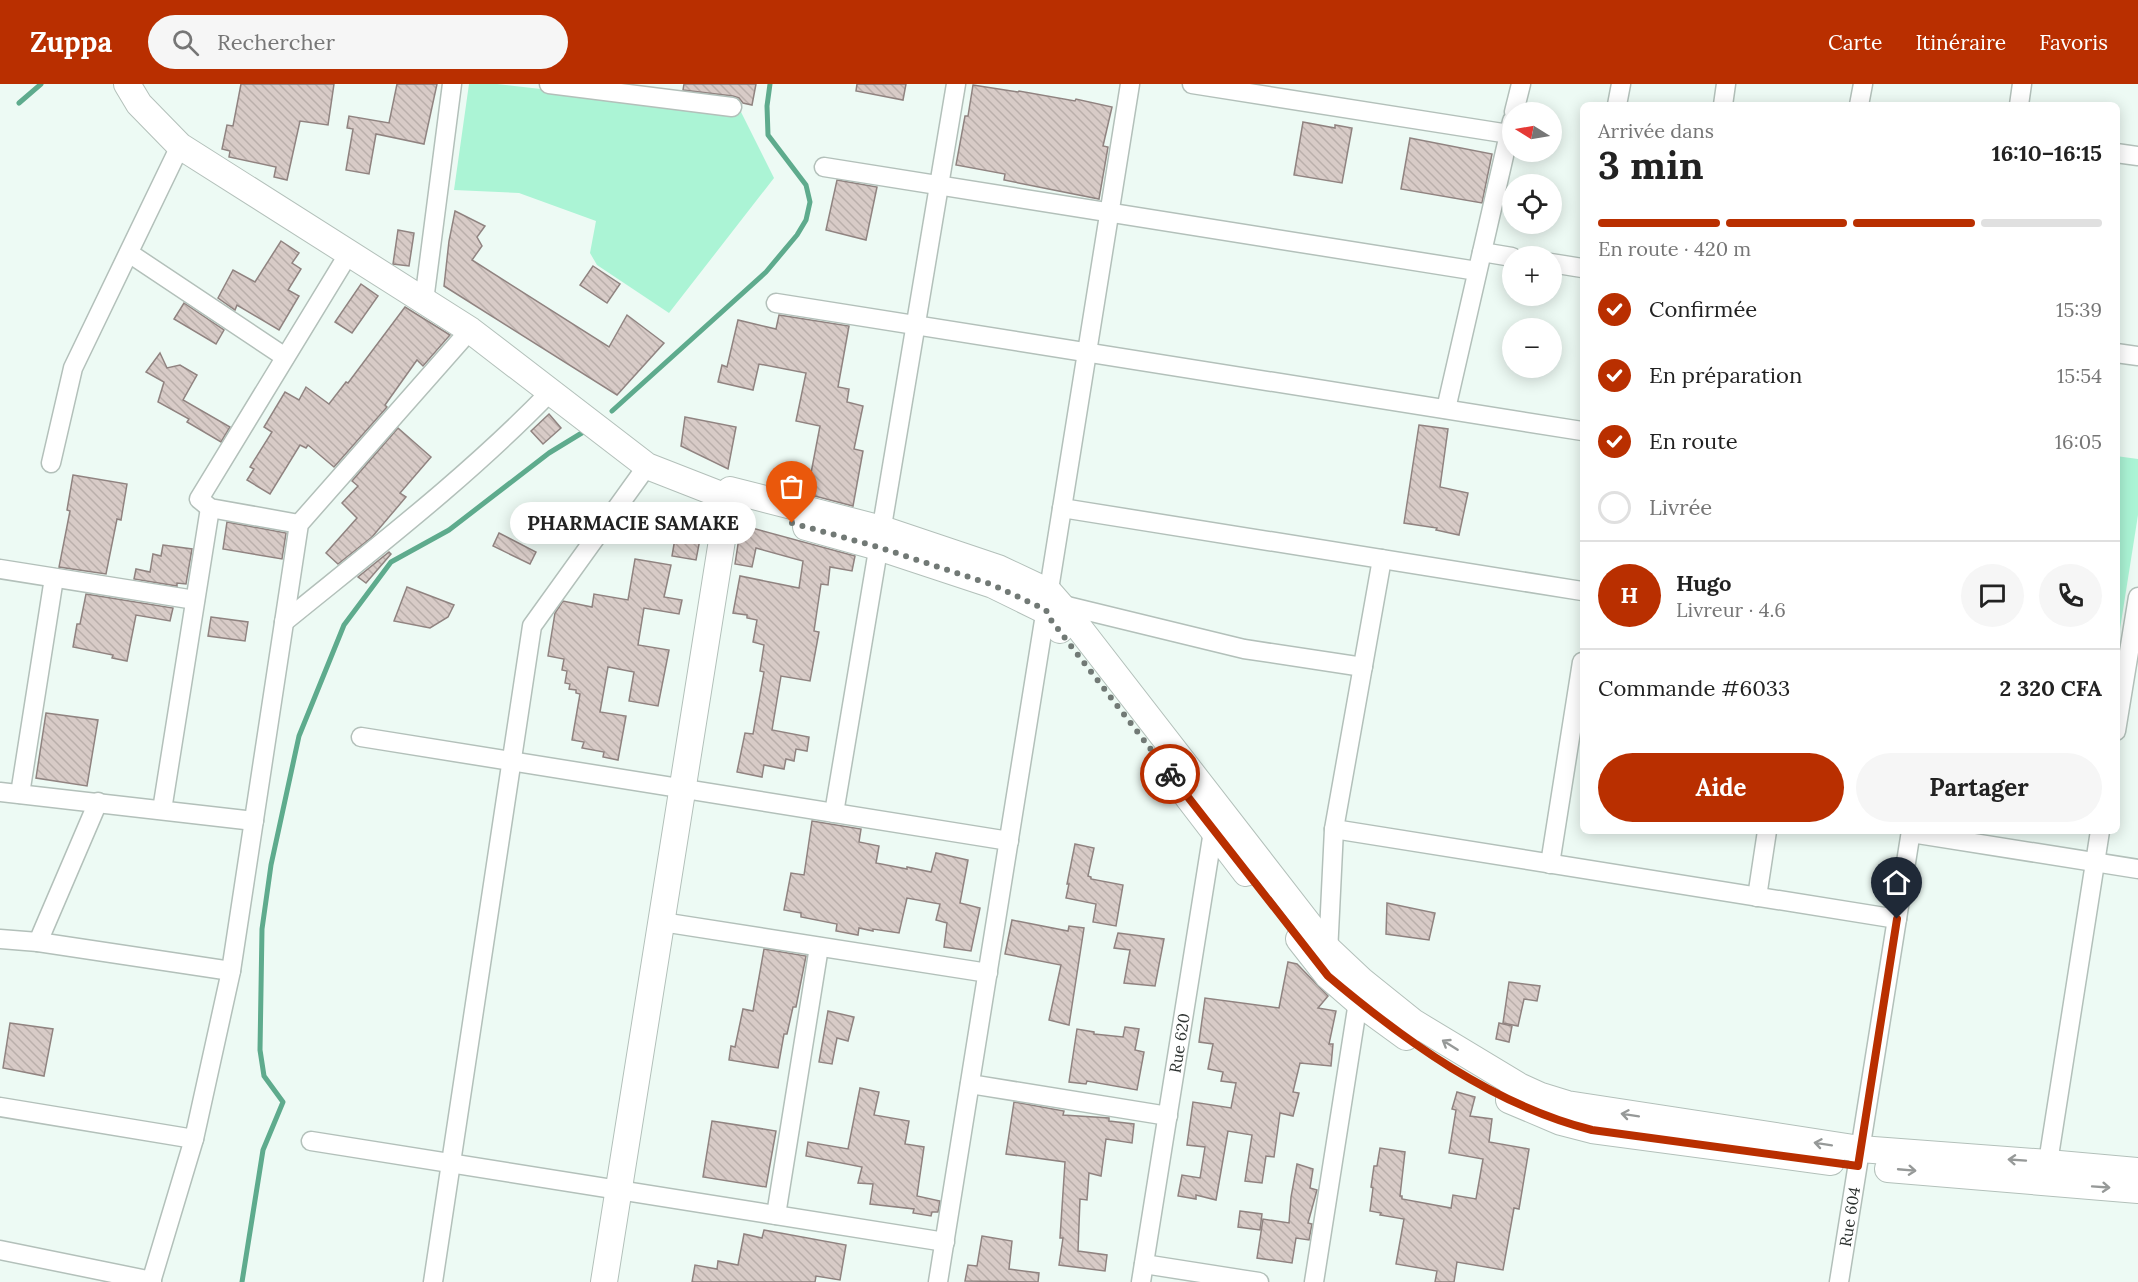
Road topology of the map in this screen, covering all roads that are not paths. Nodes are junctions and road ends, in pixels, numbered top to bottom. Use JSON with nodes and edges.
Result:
{"nodes":[{"id":1,"x":127,"y":84,"type":"edge"},
{"id":2,"x":452,"y":84,"type":"edge"},
{"id":3,"x":549,"y":84,"type":"edge"},
{"id":4,"x":956,"y":84,"type":"edge"},
{"id":5,"x":1130,"y":84,"type":"edge"},
{"id":6,"x":1192,"y":84,"type":"edge"},
{"id":7,"x":1621,"y":84,"type":"edge"},
{"id":8,"x":1726,"y":84,"type":"edge"},
{"id":9,"x":1863,"y":84,"type":"edge"},
{"id":10,"x":2022,"y":84,"type":"edge"},
{"id":11,"x":1520,"y":85,"type":"edge"},
{"id":12,"x":1516,"y":102,"type":"edge"},
{"id":13,"x":1618,"y":102,"type":"edge"},
{"id":14,"x":1723,"y":102,"type":"edge"},
{"id":15,"x":1860,"y":102,"type":"edge"},
{"id":16,"x":2019,"y":102,"type":"edge"},
{"id":17,"x":732,"y":107,"type":"dead end"},
{"id":18,"x":1502,"y":127,"type":"edge"},
{"id":19,"x":180,"y":146,"type":"junction"},
{"id":20,"x":2120,"y":154,"type":"edge"},
{"id":21,"x":2138,"y":156,"type":"edge"},
{"id":22,"x":1502,"y":162,"type":"edge"},
{"id":23,"x":824,"y":167,"type":"dead end"},
{"id":24,"x":939,"y":186,"type":"junction"},
{"id":25,"x":1109,"y":213,"type":"junction"},
{"id":26,"x":1482,"y":252,"type":"junction"},
{"id":27,"x":129,"y":253,"type":"junction"},
{"id":28,"x":349,"y":253,"type":"junction"},
{"id":29,"x":1502,"y":255,"type":"edge"},
{"id":30,"x":1562,"y":265,"type":"edge"},
{"id":31,"x":1580,"y":268,"type":"edge"},
{"id":32,"x":1477,"y":271,"type":"junction"},
{"id":33,"x":424,"y":301,"type":"junction"},
{"id":34,"x":776,"y":303,"type":"dead end"},
{"id":35,"x":916,"y":325,"type":"junction"},
{"id":36,"x":470,"y":330,"type":"junction"},
{"id":37,"x":1087,"y":352,"type":"junction"},
{"id":38,"x":2120,"y":354,"type":"edge"},
{"id":39,"x":2138,"y":356,"type":"edge"},
{"id":40,"x":285,"y":357,"type":"junction"},
{"id":41,"x":551,"y":391,"type":"junction"},
{"id":42,"x":1446,"y":409,"type":"junction"},
{"id":43,"x":1580,"y":431,"type":"edge"},
{"id":44,"x":51,"y":463,"type":"dead end"},
{"id":45,"x":647,"y":465,"type":"junction"},
{"id":46,"x":729,"y":498,"type":"junction"},
{"id":47,"x":210,"y":508,"type":"junction"},
{"id":48,"x":1062,"y":508,"type":"junction"},
{"id":49,"x":299,"y":524,"type":"junction"},
{"id":50,"x":880,"y":538,"type":"junction"},
{"id":51,"x":1382,"y":559,"type":"junction"},
{"id":52,"x":0,"y":569,"type":"edge"},
{"id":53,"x":54,"y":578,"type":"junction"},
{"id":54,"x":1580,"y":591,"type":"edge"},
{"id":55,"x":2138,"y":597,"type":"edge"},
{"id":56,"x":195,"y":600,"type":"junction"},
{"id":57,"x":1050,"y":602,"type":"junction"},
{"id":58,"x":284,"y":622,"type":"junction"},
{"id":59,"x":1362,"y":667,"type":"junction"},
{"id":60,"x":1580,"y":675,"type":"edge"},
{"id":61,"x":2121,"y":676,"type":"edge"},
{"id":62,"x":361,"y":737,"type":"dead end"},
{"id":63,"x":512,"y":762,"type":"junction"},
{"id":64,"x":683,"y":789,"type":"junction"},
{"id":65,"x":0,"y":792,"type":"edge"},
{"id":66,"x":20,"y":794,"type":"junction"},
{"id":67,"x":98,"y":802,"type":"junction"},
{"id":68,"x":162,"y":810,"type":"junction"},
{"id":69,"x":834,"y":813,"type":"junction"},
{"id":70,"x":1215,"y":818,"type":"junction"},
{"id":71,"x":254,"y":821,"type":"junction"},
{"id":72,"x":1334,"y":829,"type":"junction"},
{"id":73,"x":1767,"y":834,"type":"edge"},
{"id":74,"x":1911,"y":834,"type":"edge"},
{"id":75,"x":1923,"y":834,"type":"edge"},
{"id":76,"x":2100,"y":834,"type":"edge"},
{"id":77,"x":1009,"y":841,"type":"junction"},
{"id":78,"x":2096,"y":863,"type":"junction"},
{"id":79,"x":1550,"y":864,"type":"junction"},
{"id":80,"x":2138,"y":870,"type":"edge"},
{"id":81,"x":1757,"y":897,"type":"junction"},
{"id":82,"x":1897,"y":919,"type":"junction"},
{"id":83,"x":662,"y":922,"type":"junction"},
{"id":84,"x":0,"y":939,"type":"edge"},
{"id":85,"x":38,"y":942,"type":"junction"},
{"id":86,"x":819,"y":947,"type":"junction"},
{"id":87,"x":1328,"y":950,"type":"junction"},
{"id":88,"x":231,"y":971,"type":"junction"},
{"id":89,"x":988,"y":974,"type":"junction"},
{"id":90,"x":1328,"y":976,"type":"junction"},
{"id":91,"x":1358,"y":1002,"type":"junction"},
{"id":92,"x":970,"y":1084,"type":"junction"},
{"id":93,"x":0,"y":1107,"type":"edge"},
{"id":94,"x":1168,"y":1116,"type":"junction"},
{"id":95,"x":194,"y":1139,"type":"junction"},
{"id":96,"x":311,"y":1141,"type":"dead end"},
{"id":97,"x":1859,"y":1158,"type":"junction"},
{"id":98,"x":451,"y":1163,"type":"junction"},
{"id":99,"x":2138,"y":1171,"type":"edge"},
{"id":100,"x":2046,"y":1172,"type":"junction"},
{"id":101,"x":619,"y":1190,"type":"junction"},
{"id":102,"x":2138,"y":1190,"type":"edge"},
{"id":103,"x":776,"y":1215,"type":"junction"},
{"id":104,"x":945,"y":1242,"type":"junction"},
{"id":105,"x":0,"y":1250,"type":"edge"},
{"id":106,"x":1144,"y":1264,"type":"junction"},
{"id":107,"x":152,"y":1281,"type":"edge"},
{"id":108,"x":433,"y":1282,"type":"edge"},
{"id":109,"x":604,"y":1282,"type":"edge"},
{"id":110,"x":939,"y":1282,"type":"edge"},
{"id":111,"x":1141,"y":1282,"type":"edge"},
{"id":112,"x":1259,"y":1282,"type":"edge"},
{"id":113,"x":1314,"y":1282,"type":"edge"},
{"id":114,"x":1839,"y":1282,"type":"edge"}],
"edges":[{"from":1,"to":19,"type":"main road"},
{"from":2,"to":33,"type":"street"},
{"from":3,"to":17,"type":"street"},
{"from":4,"to":24,"type":"street"},
{"from":5,"to":25,"type":"street"},
{"from":6,"to":18,"type":"street"},
{"from":7,"to":13,"type":"street"},
{"from":8,"to":14,"type":"street"},
{"from":9,"to":15,"type":"street"},
{"from":10,"to":16,"type":"street"},
{"from":11,"to":12,"type":"street"},
{"from":19,"to":27,"type":"street"},
{"from":19,"to":28,"type":"main road"},
{"from":20,"to":21,"type":"street"},
{"from":22,"to":26,"type":"street"},
{"from":23,"to":24,"type":"street"},
{"from":24,"to":25,"type":"street"},
{"from":24,"to":35,"type":"street"},
{"from":25,"to":32,"type":"street"},
{"from":25,"to":37,"type":"street"},
{"from":26,"to":29,"type":"street"},
{"from":26,"to":32,"type":"street"},
{"from":27,"to":40,"type":"street"},
{"from":27,"to":44,"type":"street"},
{"from":28,"to":33,"type":"main road"},
{"from":28,"to":40,"type":"street"},
{"from":30,"to":31,"type":"street"},
{"from":32,"to":42,"type":"street"},
{"from":33,"to":36,"type":"main road"},
{"from":34,"to":35,"type":"street"},
{"from":35,"to":37,"type":"street"},
{"from":35,"to":50,"type":"street"},
{"from":36,"to":41,"type":"main road"},
{"from":36,"to":49,"type":"street"},
{"from":37,"to":42,"type":"street"},
{"from":37,"to":48,"type":"street"},
{"from":38,"to":39,"type":"street"},
{"from":40,"to":47,"type":"street"},
{"from":41,"to":45,"type":"main road"},
{"from":41,"to":58,"type":"street"},
{"from":42,"to":43,"type":"street"},
{"from":45,"to":46,"type":"main road"},
{"from":45,"to":63,"type":"street"},
{"from":46,"to":50,"type":"main road"},
{"from":46,"to":64,"type":"main road"},
{"from":47,"to":49,"type":"street"},
{"from":47,"to":56,"type":"street"},
{"from":48,"to":51,"type":"street"},
{"from":48,"to":57,"type":"street"},
{"from":49,"to":58,"type":"street"},
{"from":50,"to":57,"type":"main road"},
{"from":50,"to":69,"type":"street"},
{"from":51,"to":54,"type":"street"},
{"from":51,"to":59,"type":"street"},
{"from":52,"to":53,"type":"street"},
{"from":53,"to":56,"type":"street"},
{"from":53,"to":66,"type":"street"},
{"from":55,"to":61,"type":"street"},
{"from":56,"to":68,"type":"street"},
{"from":57,"to":59,"type":"street"},
{"from":57,"to":70,"type":"main road"},
{"from":57,"to":77,"type":"street"},
{"from":58,"to":71,"type":"street"},
{"from":59,"to":72,"type":"street"},
{"from":60,"to":79,"type":"street"},
{"from":62,"to":63,"type":"street"},
{"from":63,"to":64,"type":"street"},
{"from":63,"to":98,"type":"street"},
{"from":64,"to":69,"type":"street"},
{"from":64,"to":83,"type":"main road"},
{"from":65,"to":66,"type":"street"},
{"from":66,"to":67,"type":"street"},
{"from":67,"to":68,"type":"street"},
{"from":67,"to":85,"type":"street"},
{"from":68,"to":71,"type":"street"},
{"from":69,"to":77,"type":"street"},
{"from":70,"to":87,"type":"main road"},
{"from":70,"to":90,"type":"main road"},
{"from":70,"to":94,"type":"street","name":"Rue 620"},
{"from":71,"to":88,"type":"street"},
{"from":72,"to":79,"type":"street"},
{"from":72,"to":87,"type":"street"},
{"from":73,"to":81,"type":"street"},
{"from":74,"to":82,"type":"street","name":"Rue 604"},
{"from":75,"to":78,"type":"street"},
{"from":76,"to":78,"type":"street"},
{"from":77,"to":89,"type":"street"},
{"from":78,"to":80,"type":"street"},
{"from":78,"to":100,"type":"street"},
{"from":79,"to":81,"type":"street"},
{"from":81,"to":82,"type":"street"},
{"from":82,"to":97,"type":"street","name":"Rue 604"},
{"from":83,"to":86,"type":"street"},
{"from":83,"to":101,"type":"main road"},
{"from":84,"to":85,"type":"street"},
{"from":85,"to":88,"type":"street"},
{"from":86,"to":89,"type":"street"},
{"from":86,"to":103,"type":"street"},
{"from":87,"to":90,"type":"street"},
{"from":97,"to":87,"type":"main road","one_way":true},
{"from":88,"to":95,"type":"street"},
{"from":89,"to":92,"type":"street"},
{"from":90,"to":91,"type":"main road"},
{"from":91,"to":97,"type":"main road"},
{"from":91,"to":113,"type":"street"},
{"from":92,"to":94,"type":"street"},
{"from":92,"to":104,"type":"street"},
{"from":93,"to":95,"type":"street"},
{"from":94,"to":106,"type":"street","name":"Rue 620"},
{"from":95,"to":107,"type":"street"},
{"from":96,"to":98,"type":"street"},
{"from":97,"to":100,"type":"main road"},
{"from":97,"to":114,"type":"street","name":"Rue 604"},
{"from":98,"to":101,"type":"street"},
{"from":98,"to":108,"type":"street"},
{"from":99,"to":100,"type":"main road"},
{"from":100,"to":102,"type":"main road","one_way":true},
{"from":101,"to":103,"type":"street"},
{"from":101,"to":109,"type":"main road"},
{"from":103,"to":104,"type":"street"},
{"from":104,"to":110,"type":"street"},
{"from":105,"to":107,"type":"street"},
{"from":106,"to":111,"type":"street","name":"Rue 620"},
{"from":106,"to":112,"type":"street"}]}
